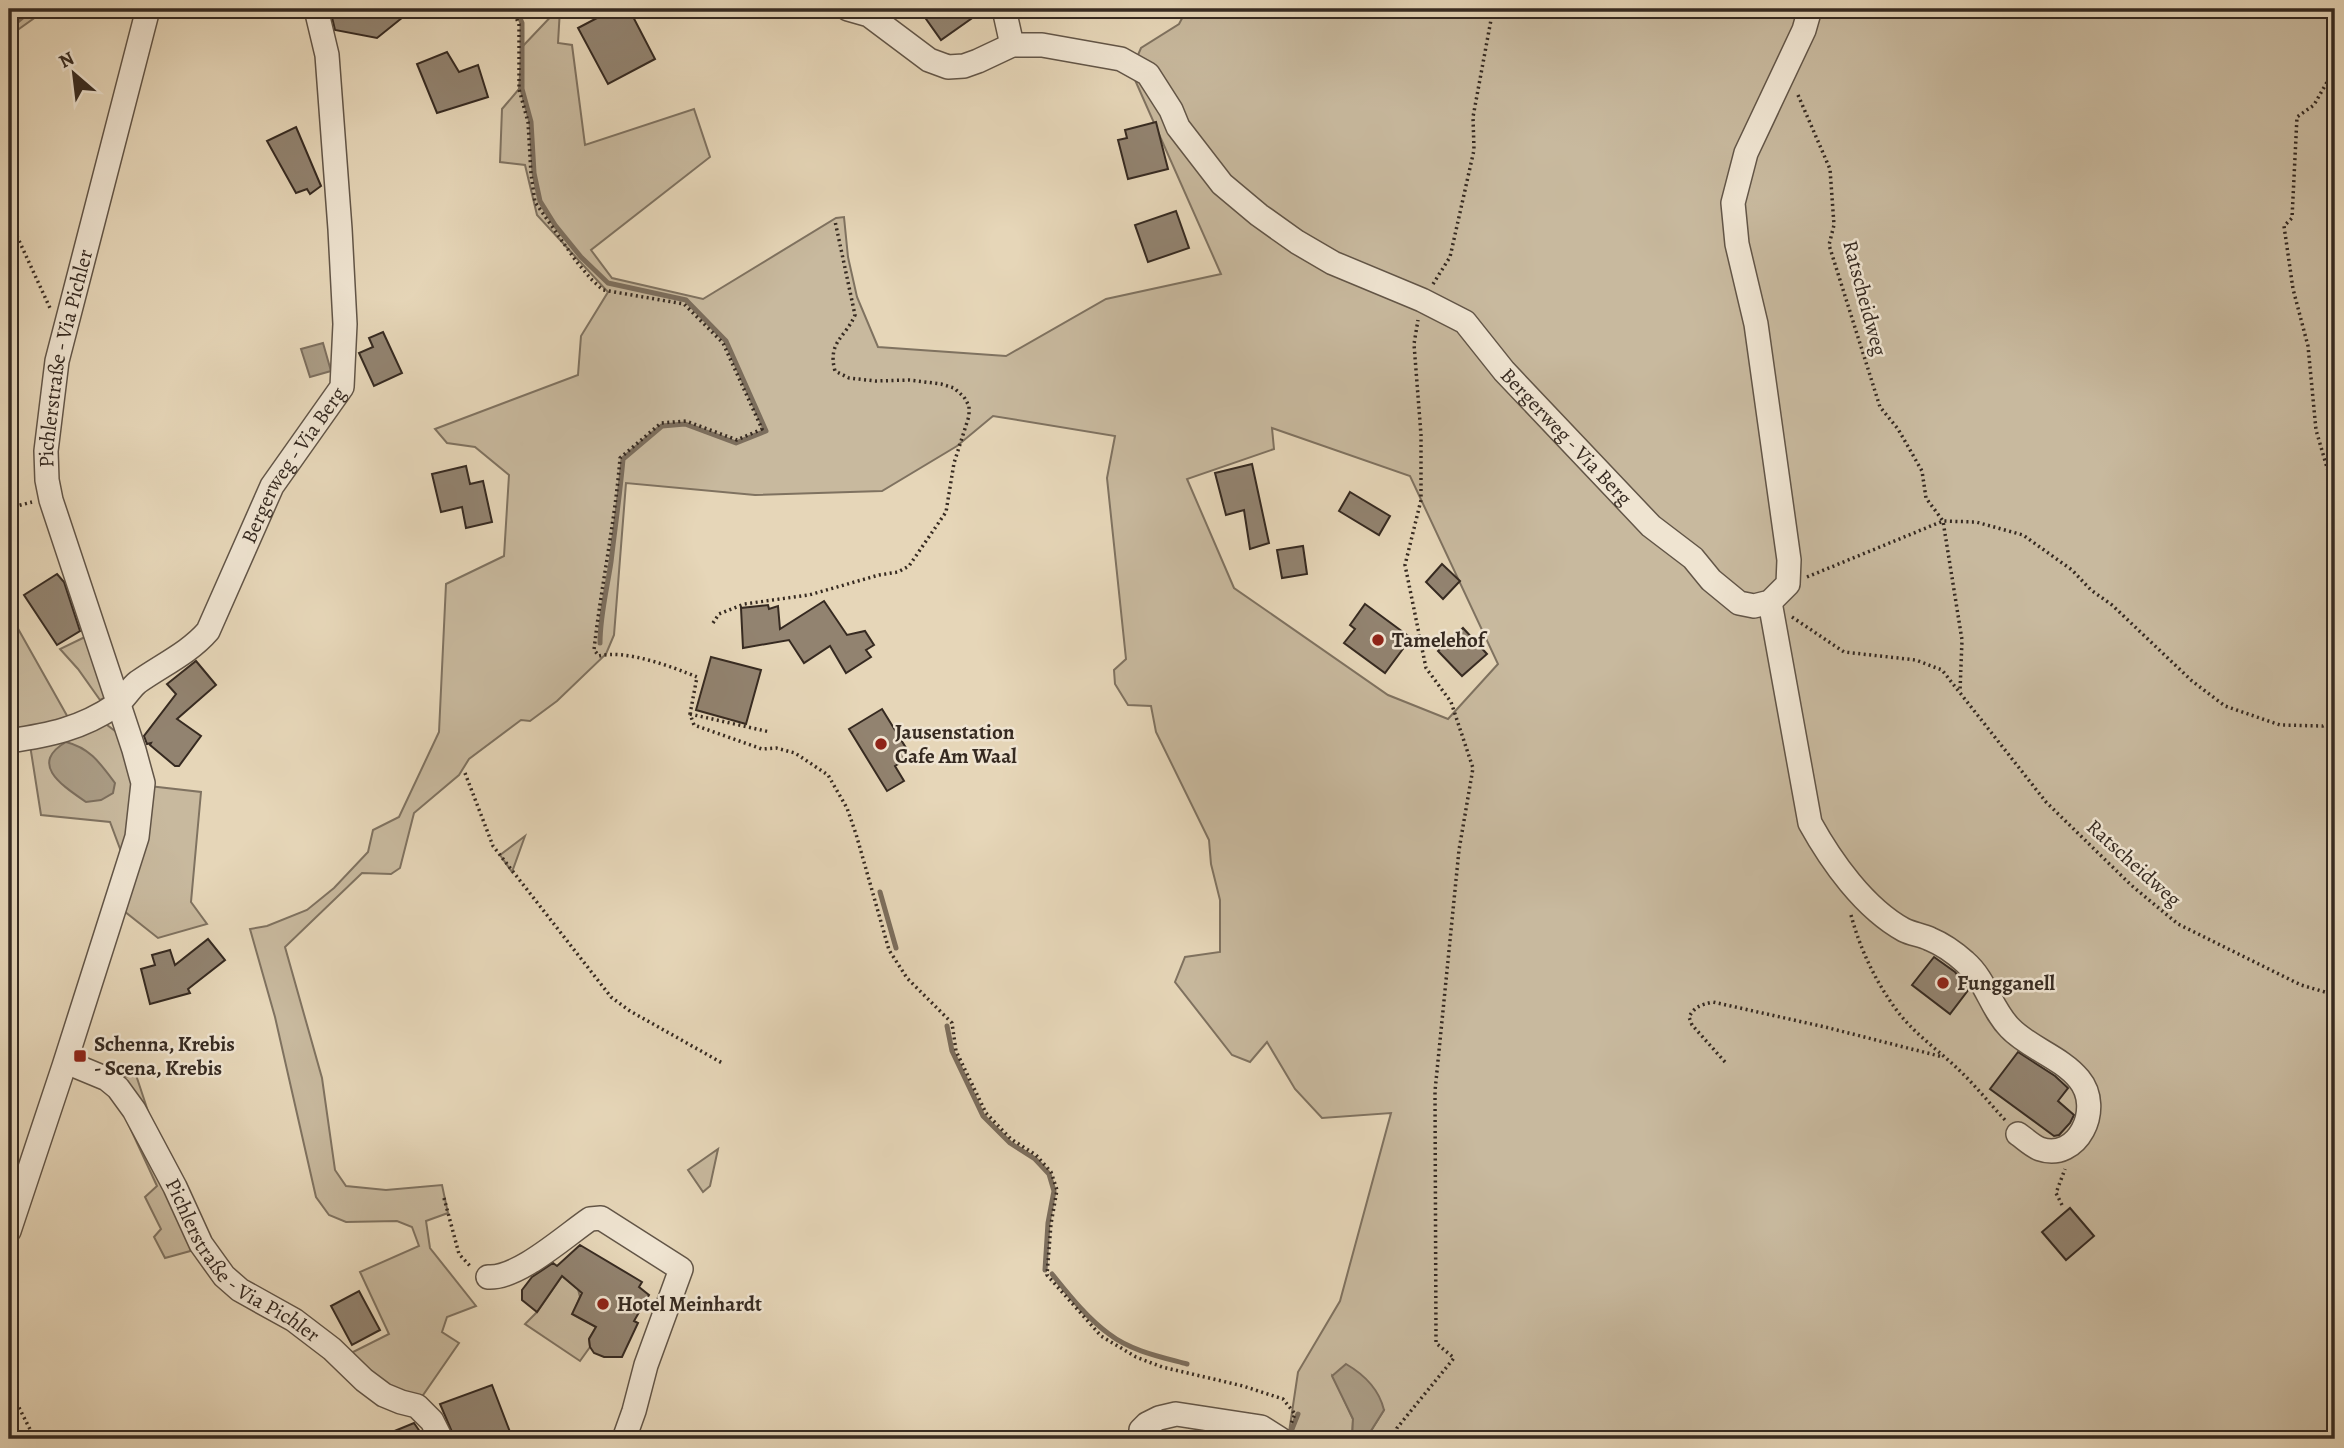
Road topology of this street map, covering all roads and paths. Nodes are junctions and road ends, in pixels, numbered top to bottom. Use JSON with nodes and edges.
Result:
{"nodes":[{"id":1,"x":148,"y":9,"type":"edge"},
{"id":2,"x":316,"y":9,"type":"edge"},
{"id":3,"x":512,"y":9,"type":"edge"},
{"id":4,"x":848,"y":9,"type":"edge"},
{"id":5,"x":1004,"y":9,"type":"edge"},
{"id":6,"x":1493,"y":9,"type":"edge"},
{"id":7,"x":1810,"y":9,"type":"edge"},
{"id":8,"x":1012,"y":46,"type":"junction"},
{"id":9,"x":2335,"y":68,"type":"edge"},
{"id":10,"x":1799,"y":83,"type":"dead end"},
{"id":11,"x":9,"y":210,"type":"edge"},
{"id":12,"x":835,"y":221,"type":"dead end"},
{"id":13,"x":1422,"y":300,"type":"junction"},
{"id":14,"x":53,"y":317,"type":"dead end"},
{"id":15,"x":2335,"y":495,"type":"edge"},
{"id":16,"x":1943,"y":521,"type":"junction"},
{"id":17,"x":1798,"y":583,"type":"dead end"},
{"id":18,"x":1770,"y":602,"type":"junction"},
{"id":19,"x":713,"y":623,"type":"dead end"},
{"id":20,"x":1960,"y":691,"type":"junction"},
{"id":21,"x":118,"y":704,"type":"junction"},
{"id":22,"x":690,"y":714,"type":"junction"},
{"id":23,"x":2335,"y":721,"type":"edge"},
{"id":24,"x":771,"y":732,"type":"dead end"},
{"id":25,"x":9,"y":741,"type":"edge"},
{"id":26,"x":465,"y":773,"type":"dead end"},
{"id":27,"x":1844,"y":875,"type":"junction"},
{"id":28,"x":2335,"y":995,"type":"edge"},
{"id":29,"x":1943,"y":1056,"type":"junction"},
{"id":30,"x":66,"y":1062,"type":"junction"},
{"id":31,"x":1724,"y":1062,"type":"dead end"},
{"id":32,"x":724,"y":1064,"type":"dead end"},
{"id":33,"x":2018,"y":1133,"type":"joint"},
{"id":34,"x":2077,"y":1138,"type":"junction"},
{"id":35,"x":444,"y":1198,"type":"dead end"},
{"id":36,"x":2062,"y":1205,"type":"dead end"},
{"id":37,"x":9,"y":1231,"type":"edge"},
{"id":38,"x":488,"y":1277,"type":"joint"},
{"id":39,"x":9,"y":1388,"type":"edge"},
{"id":40,"x":1285,"y":1433,"type":"edge"},
{"id":41,"x":35,"y":1439,"type":"edge"},
{"id":42,"x":441,"y":1439,"type":"edge"},
{"id":43,"x":624,"y":1439,"type":"edge"},
{"id":44,"x":1142,"y":1439,"type":"edge"},
{"id":45,"x":1392,"y":1439,"type":"edge"}],
"edges":[{"from":1,"to":21,"type":"street","name":"Pichlerstraße - Via Pichler"},
{"from":2,"to":21,"type":"street","name":"Bergerweg - Via Berg"},
{"from":3,"to":22,"type":"path"},
{"from":4,"to":8,"type":"street","name":"Bergerweg - Via Berg"},
{"from":5,"to":8,"type":"street"},
{"from":6,"to":13,"type":"path"},
{"from":7,"to":18,"type":"street"},
{"from":8,"to":13,"type":"street","name":"Bergerweg - Via Berg"},
{"from":9,"to":15,"type":"path"},
{"from":10,"to":16,"type":"path","name":"Ratscheidweg"},
{"from":11,"to":14,"type":"path"},
{"from":12,"to":19,"type":"path"},
{"from":13,"to":18,"type":"street","name":"Bergerweg - Via Berg"},
{"from":13,"to":45,"type":"path"},
{"from":16,"to":17,"type":"path"},
{"from":16,"to":20,"type":"path"},
{"from":16,"to":23,"type":"path"},
{"from":18,"to":20,"type":"path","name":"Ratscheidweg"},
{"from":18,"to":27,"type":"street"},
{"from":20,"to":28,"type":"path","name":"Ratscheidweg"},
{"from":21,"to":25,"type":"street"},
{"from":21,"to":30,"type":"street","name":"Pichlerstraße - Via Pichler"},
{"from":22,"to":24,"type":"path"},
{"from":22,"to":40,"type":"path"},
{"from":26,"to":32,"type":"path"},
{"from":27,"to":29,"type":"path"},
{"from":27,"to":34,"type":"street"},
{"from":29,"to":31,"type":"path"},
{"from":29,"to":33,"type":"path"},
{"from":30,"to":37,"type":"street","name":"Pichlerstraße - Via Pichler"},
{"from":30,"to":42,"type":"street","name":"Pichlerstraße - Via Pichler"},
{"from":33,"to":34,"type":"street"},
{"from":34,"to":36,"type":"path"},
{"from":35,"to":38,"type":"path"},
{"from":38,"to":43,"type":"street"},
{"from":39,"to":41,"type":"path"},
{"from":40,"to":44,"type":"street"}]}
